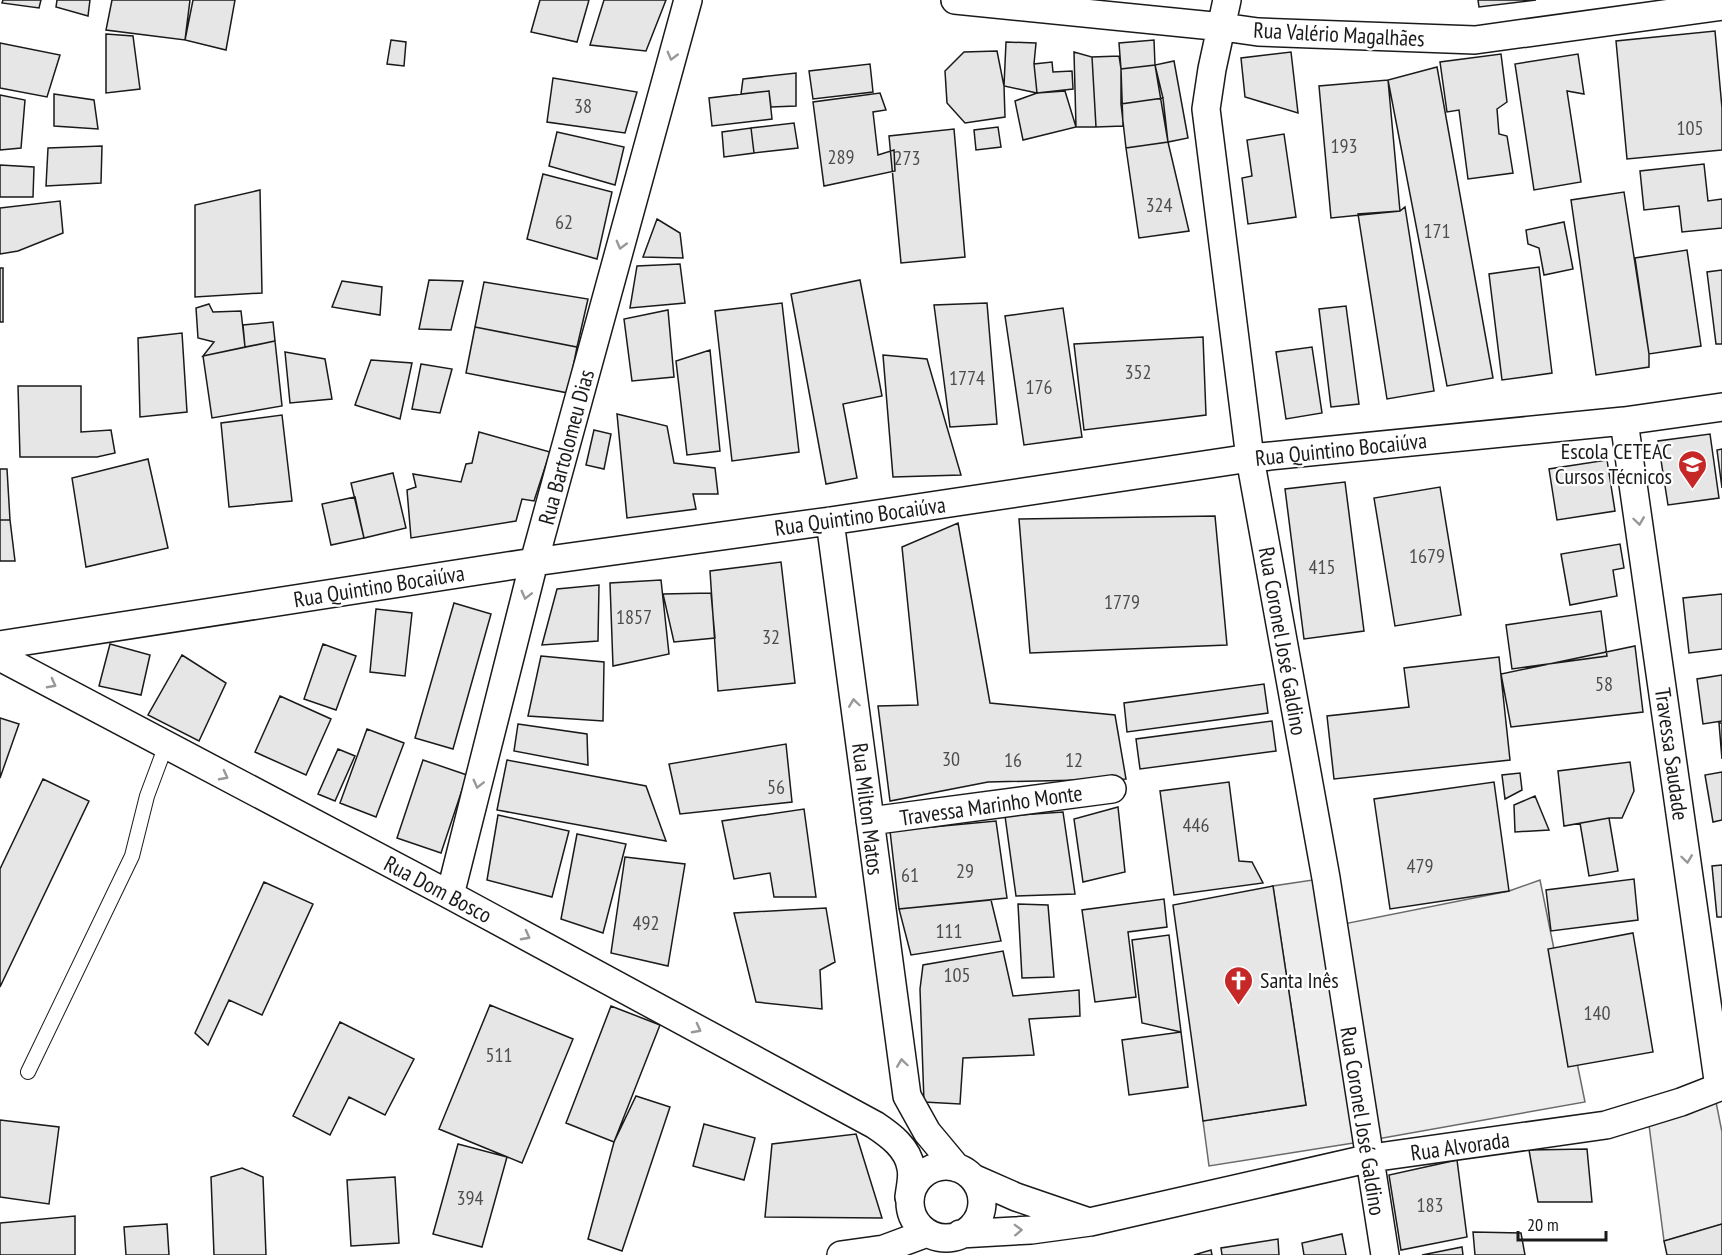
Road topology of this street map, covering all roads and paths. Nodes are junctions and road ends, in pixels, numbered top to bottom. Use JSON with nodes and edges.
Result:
{"nodes":[{"id":1,"x":688,"y":0,"type":"edge"},
{"id":2,"x":956,"y":0,"type":"edge"},
{"id":3,"x":1227,"y":0,"type":"edge"},
{"id":4,"x":1722,"y":6,"type":"edge"},
{"id":5,"x":1222,"y":27,"type":"junction"},
{"id":6,"x":1722,"y":407,"type":"edge"},
{"id":7,"x":1624,"y":421,"type":"junction"},
{"id":8,"x":1250,"y":458,"type":"junction"},
{"id":9,"x":830,"y":521,"type":"junction"},
{"id":10,"x":534,"y":562,"type":"junction"},
{"id":11,"x":0,"y":645,"type":"edge"},
{"id":12,"x":0,"y":657,"type":"edge"},
{"id":13,"x":166,"y":745,"type":"junction"},
{"id":14,"x":1112,"y":789,"type":"dead end"},
{"id":15,"x":870,"y":821,"type":"junction"},
{"id":16,"x":450,"y":895,"type":"junction"},
{"id":17,"x":28,"y":1072,"type":"dead end"},
{"id":18,"x":1721,"y":1086,"type":"edge"},
{"id":19,"x":893,"y":1113,"type":"junction"},
{"id":20,"x":1371,"y":1158,"type":"junction"},
{"id":21,"x":965,"y":1173,"type":"junction"},
{"id":22,"x":1090,"y":1222,"type":"junction"},
{"id":23,"x":922,"y":1226,"type":"edge"},
{"id":24,"x":960,"y":1234,"type":"junction"},
{"id":25,"x":841,"y":1255,"type":"edge"},
{"id":26,"x":1385,"y":1255,"type":"edge"}],
"edges":[{"from":1,"to":10,"type":"street","name":"Rua Bartolomeu Dias","one_way":true},
{"from":2,"to":5,"type":"street","name":"Rua Valério Magalhães"},
{"from":3,"to":5,"type":"street","name":"Rua Coronel José Galdino"},
{"from":4,"to":5,"type":"street","name":"Rua Valério Magalhães"},
{"from":5,"to":8,"type":"street","name":"Rua Coronel José Galdino"},
{"from":6,"to":7,"type":"street","name":"Rua Quintino Bocaiúva"},
{"from":7,"to":8,"type":"street","name":"Rua Quintino Bocaiúva"},
{"from":7,"to":18,"type":"street","name":"Travessa Saudade","one_way":true},
{"from":8,"to":9,"type":"street","name":"Rua Quintino Bocaiúva"},
{"from":8,"to":20,"type":"street","name":"Rua Coronel José Galdino"},
{"from":9,"to":10,"type":"street","name":"Rua Quintino Bocaiúva"},
{"from":15,"to":9,"type":"street","name":"Rua Milton Matos","one_way":true},
{"from":10,"to":11,"type":"street","name":"Rua Quintino Bocaiúva"},
{"from":10,"to":16,"type":"street","name":"Rua Bartolomeu Dias","one_way":true},
{"from":12,"to":13,"type":"street","name":"Rua Dom Bosco","one_way":true},
{"from":13,"to":16,"type":"street","name":"Rua Dom Bosco","one_way":true},
{"from":13,"to":17,"type":"lane"},
{"from":14,"to":15,"type":"street","name":"Travessa Marinho Monte"},
{"from":19,"to":15,"type":"street","name":"Rua Milton Matos","one_way":true},
{"from":16,"to":19,"type":"street","name":"Rua Dom Bosco","one_way":true},
{"from":18,"to":20,"type":"street","name":"Rua Alvorada"},
{"from":19,"to":21,"type":"street","name":"Rua Milton Matos"},
{"from":19,"to":23,"type":"street","name":"Rua Dom Bosco"},
{"from":20,"to":22,"type":"street","name":"Rua Alvorada"},
{"from":20,"to":26,"type":"street","name":"Rua Coronel José Galdino"},
{"from":21,"to":22,"type":"street"},
{"from":21,"to":23,"type":"street"},
{"from":21,"to":24,"type":"street"},
{"from":24,"to":22,"type":"street","name":"Rua Alvorada","one_way":true},
{"from":23,"to":24,"type":"street","name":"Rua Alvorada"},
{"from":23,"to":25,"type":"street"}]}
